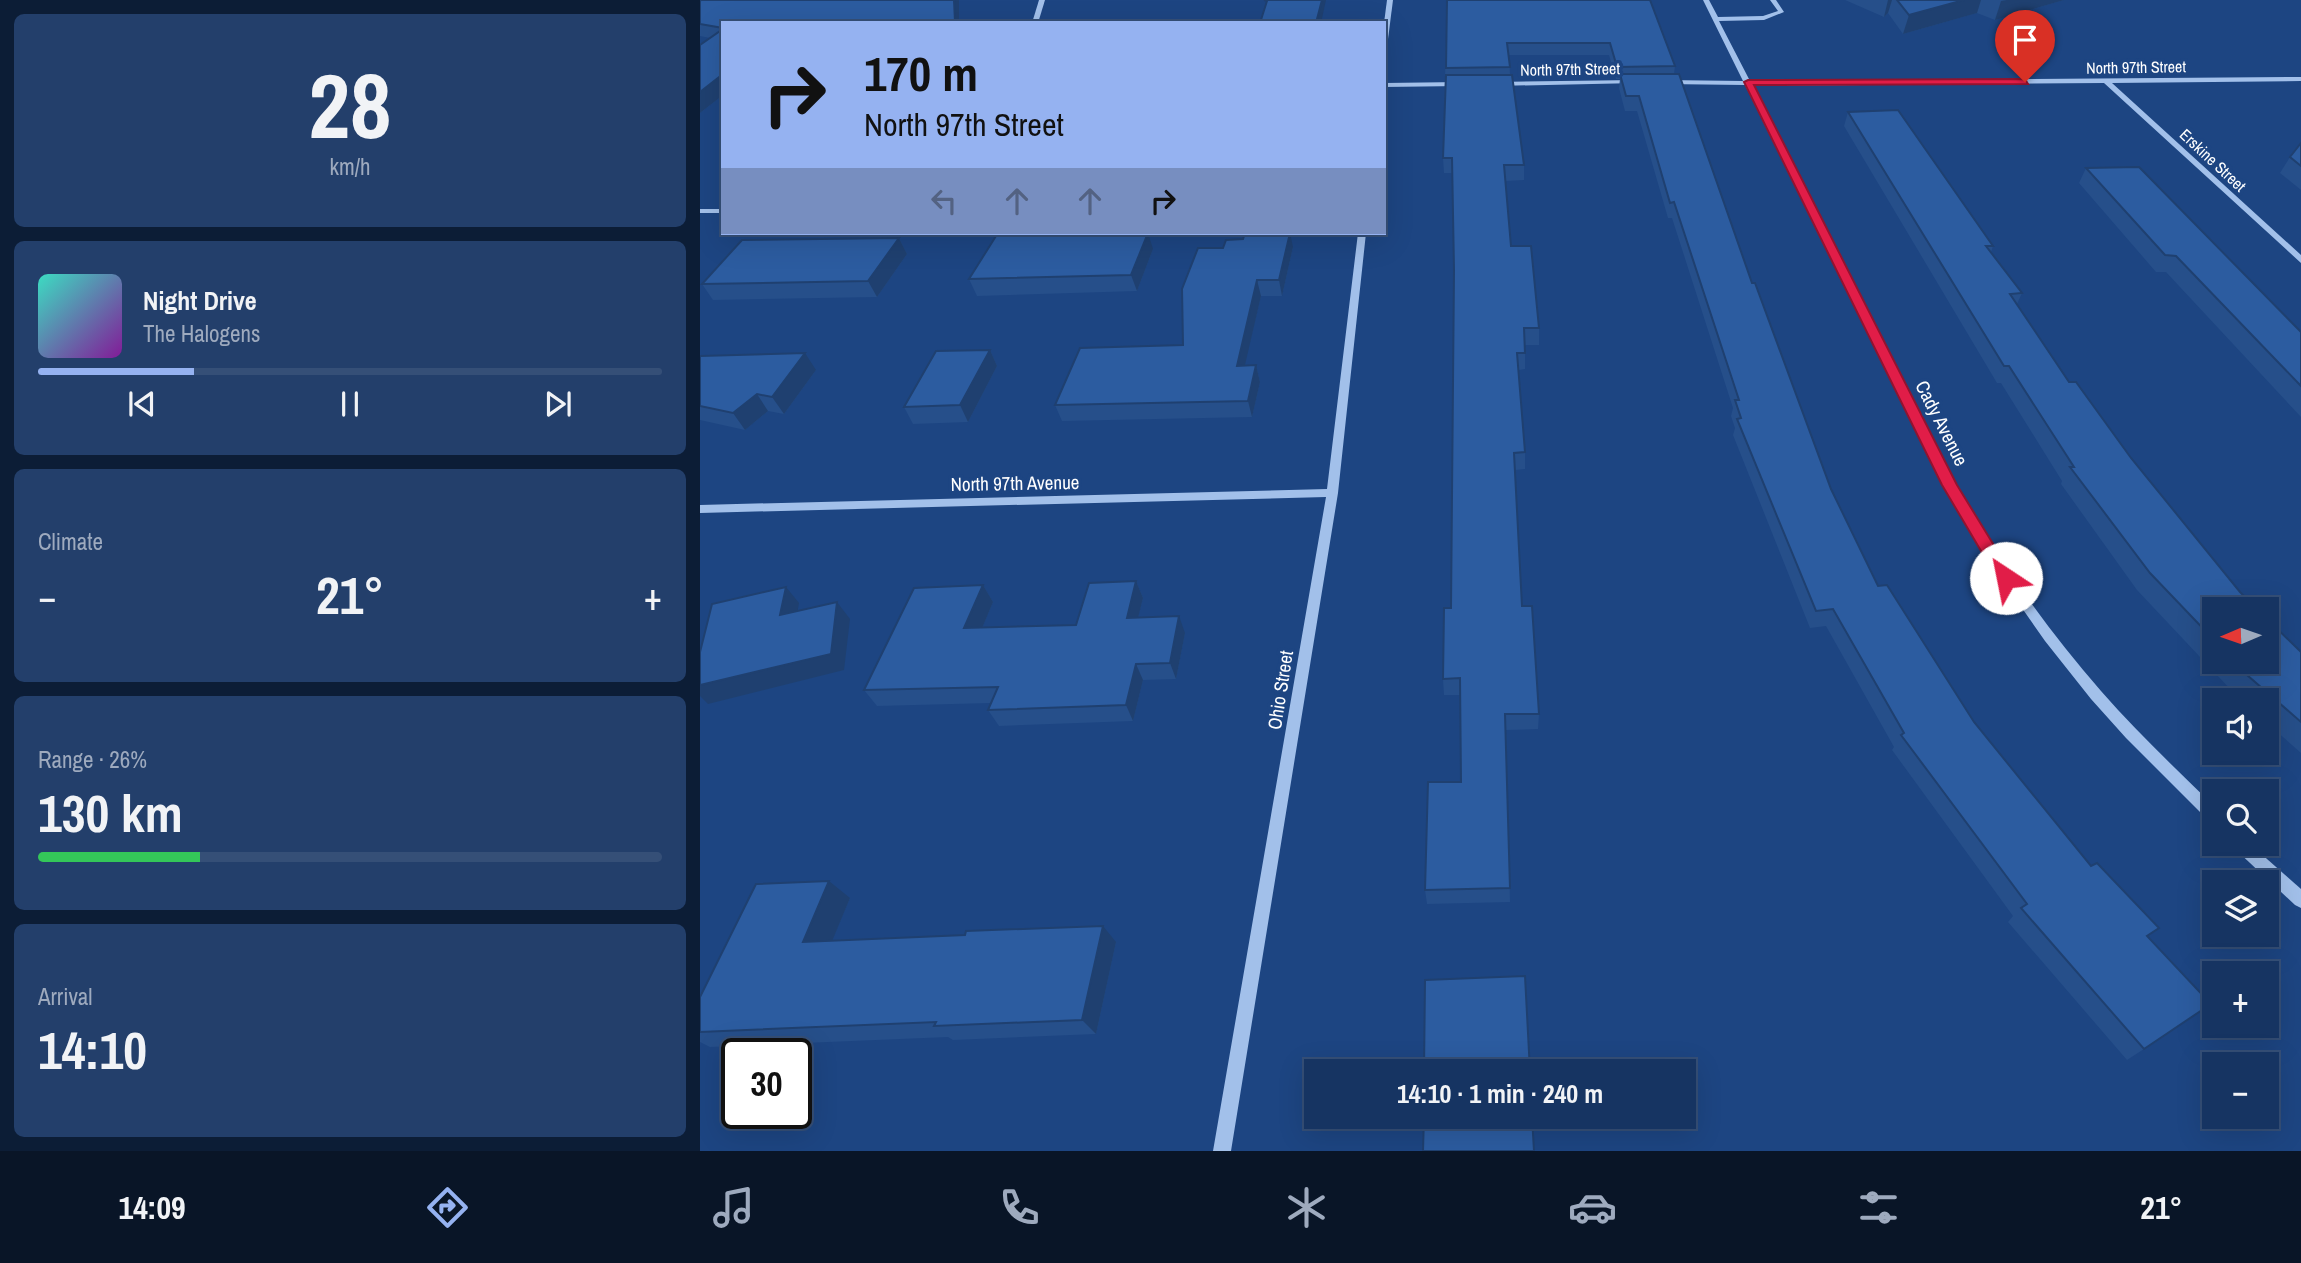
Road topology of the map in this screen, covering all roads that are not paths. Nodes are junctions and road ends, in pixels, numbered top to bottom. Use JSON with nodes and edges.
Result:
{"nodes":[{"id":1,"x":1042,"y":0,"type":"edge"},
{"id":2,"x":1390,"y":0,"type":"edge"},
{"id":3,"x":1706,"y":0,"type":"edge"},
{"id":4,"x":1773,"y":0,"type":"edge"},
{"id":5,"x":1716,"y":19,"type":"junction"},
{"id":6,"x":1036,"y":21,"type":"edge"},
{"id":7,"x":1386,"y":31,"type":"edge"},
{"id":8,"x":2301,"y":79,"type":"edge"},
{"id":9,"x":2106,"y":81,"type":"junction"},
{"id":10,"x":1647,"y":82,"type":"edge"},
{"id":11,"x":1660,"y":82,"type":"edge"},
{"id":12,"x":1748,"y":82,"type":"junction"},
{"id":13,"x":1467,"y":84,"type":"edge"},
{"id":14,"x":1481,"y":84,"type":"edge"},
{"id":15,"x":1386,"y":85,"type":"edge"},
{"id":16,"x":700,"y":211,"type":"edge"},
{"id":17,"x":721,"y":211,"type":"edge"},
{"id":18,"x":1362,"y":235,"type":"edge"},
{"id":19,"x":2301,"y":260,"type":"edge"},
{"id":20,"x":1332,"y":493,"type":"junction"},
{"id":21,"x":700,"y":509,"type":"edge"},
{"id":22,"x":2202,"y":805,"type":"edge"},
{"id":23,"x":2254,"y":856,"type":"edge"},
{"id":24,"x":2301,"y":901,"type":"edge"},
{"id":25,"x":1222,"y":1151,"type":"edge"}],
"edges":[{"from":1,"to":6,"type":"street"},
{"from":2,"to":7,"type":"street"},
{"from":3,"to":5,"type":"street","name":"Cady Avenue"},
{"from":4,"to":5,"type":"street"},
{"from":5,"to":12,"type":"street","name":"Cady Avenue"},
{"from":8,"to":9,"type":"street","name":"North 97th Street"},
{"from":9,"to":12,"type":"street","name":"North 97th Street"},
{"from":9,"to":19,"type":"street","name":"Erskine Street"},
{"from":10,"to":14,"type":"street","name":"North 97th Street"},
{"from":11,"to":12,"type":"street","name":"North 97th Street"},
{"from":12,"to":22,"type":"street","name":"Cady Avenue"},
{"from":13,"to":15,"type":"street"},
{"from":16,"to":17,"type":"street"},
{"from":18,"to":20,"type":"street","name":"Ohio Street"},
{"from":20,"to":21,"type":"street","name":"North 97th Avenue"},
{"from":20,"to":25,"type":"street","name":"Ohio Street"},
{"from":23,"to":24,"type":"street"}]}
